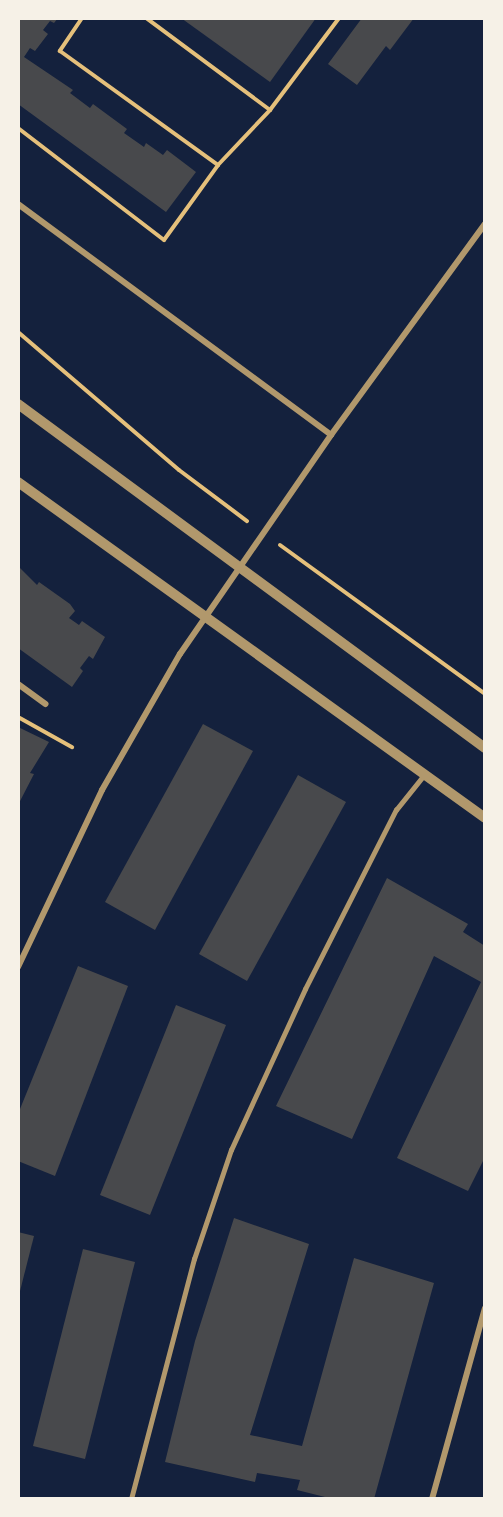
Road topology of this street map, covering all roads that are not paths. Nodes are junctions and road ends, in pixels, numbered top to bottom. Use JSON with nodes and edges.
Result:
{"nodes":[{"id":1,"x":18,"y":204,"type":"edge"},
{"id":2,"x":485,"y":224,"type":"edge"},
{"id":3,"x":18,"y":404,"type":"edge"},
{"id":4,"x":331,"y":435,"type":"junction"},
{"id":5,"x":18,"y":482,"type":"edge"},
{"id":6,"x":238,"y":568,"type":"junction"},
{"id":7,"x":206,"y":614,"type":"junction"},
{"id":8,"x":18,"y":684,"type":"edge"},
{"id":9,"x":46,"y":704,"type":"dead end"},
{"id":10,"x":485,"y":748,"type":"edge"},
{"id":11,"x":426,"y":773,"type":"junction"},
{"id":12,"x":485,"y":818,"type":"edge"},
{"id":13,"x":18,"y":967,"type":"edge"},
{"id":14,"x":485,"y":1308,"type":"edge"},
{"id":15,"x":131,"y":1499,"type":"edge"},
{"id":16,"x":432,"y":1499,"type":"edge"}],
"edges":[{"from":1,"to":4,"type":"street"},
{"from":2,"to":4,"type":"street"},
{"from":3,"to":6,"type":"street"},
{"from":4,"to":6,"type":"street"},
{"from":5,"to":7,"type":"street"},
{"from":6,"to":7,"type":"street"},
{"from":6,"to":10,"type":"street"},
{"from":7,"to":11,"type":"street"},
{"from":7,"to":13,"type":"street"},
{"from":8,"to":9,"type":"street"},
{"from":11,"to":12,"type":"street"},
{"from":11,"to":15,"type":"lane"},
{"from":14,"to":16,"type":"street"}]}
